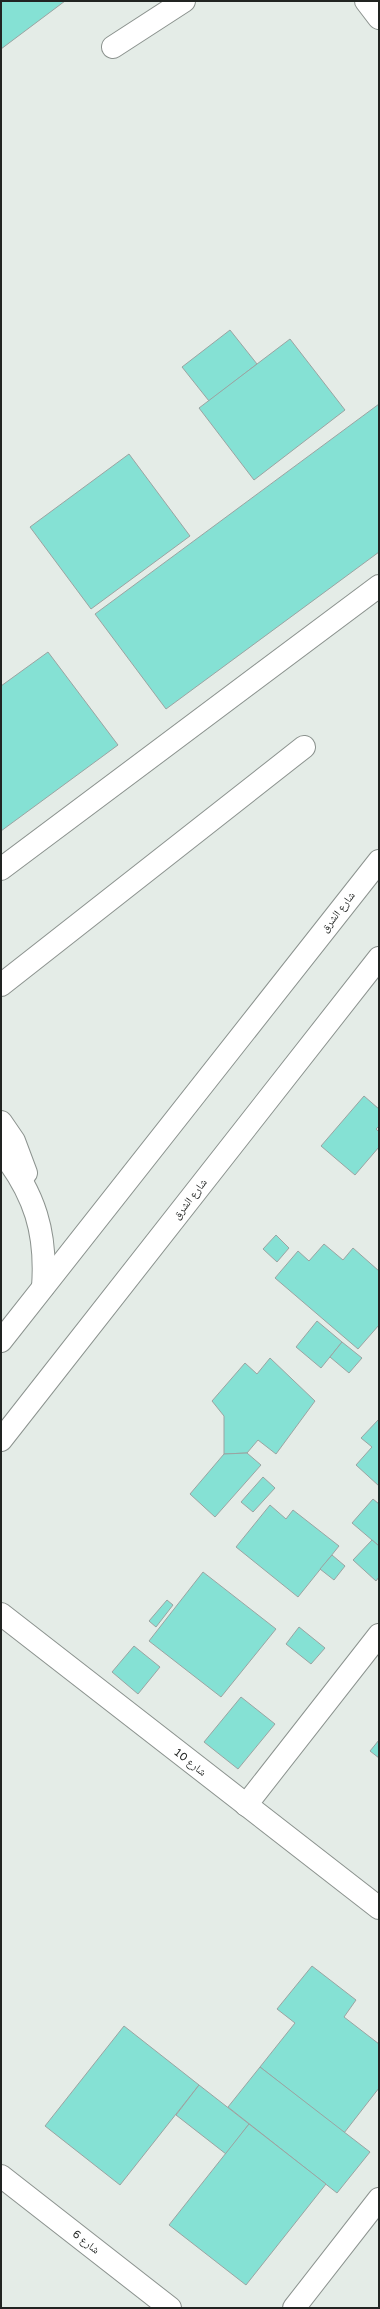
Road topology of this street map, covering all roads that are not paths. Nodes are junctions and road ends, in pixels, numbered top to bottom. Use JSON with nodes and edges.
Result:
{"nodes":[{"id":1,"x":184,"y":1,"type":"edge"},
{"id":2,"x":366,"y":1,"type":"edge"},
{"id":3,"x":379,"y":18,"type":"edge"},
{"id":4,"x":113,"y":47,"type":"dead end"},
{"id":5,"x":379,"y":586,"type":"edge"},
{"id":6,"x":304,"y":747,"type":"dead end"},
{"id":7,"x":379,"y":861,"type":"edge"},
{"id":8,"x":1,"y":869,"type":"edge"},
{"id":9,"x":379,"y":958,"type":"edge"},
{"id":10,"x":1,"y":985,"type":"edge"},
{"id":11,"x":1,"y":1122,"type":"edge"},
{"id":12,"x":1,"y":1151,"type":"edge"},
{"id":13,"x":27,"y":1190,"type":"junction"},
{"id":14,"x":43,"y":1287,"type":"junction"},
{"id":15,"x":1,"y":1341,"type":"edge"},
{"id":16,"x":1,"y":1440,"type":"edge"},
{"id":17,"x":1,"y":1614,"type":"edge"},
{"id":18,"x":379,"y":1635,"type":"edge"},
{"id":19,"x":246,"y":1805,"type":"junction"},
{"id":20,"x":379,"y":1908,"type":"edge"},
{"id":21,"x":1,"y":2176,"type":"edge"},
{"id":22,"x":379,"y":2199,"type":"edge"},
{"id":23,"x":170,"y":2308,"type":"edge"},
{"id":24,"x":294,"y":2308,"type":"edge"}],
"edges":[{"from":1,"to":4,"type":"main road"},
{"from":2,"to":3,"type":"main road"},
{"from":5,"to":8,"type":"main road"},
{"from":6,"to":10,"type":"main road"},
{"from":7,"to":14,"type":"main road","name":"شارع الشرق"},
{"from":9,"to":16,"type":"main road","name":"شارع الشرق"},
{"from":11,"to":13,"type":"main road"},
{"from":12,"to":13,"type":"main road"},
{"from":13,"to":14,"type":"main road"},
{"from":14,"to":15,"type":"main road","name":"شارع الشرق"},
{"from":17,"to":19,"type":"main road","name":"شارع 10"},
{"from":18,"to":19,"type":"main road"},
{"from":19,"to":20,"type":"main road","name":"شارع 10"},
{"from":21,"to":23,"type":"main road","name":"شارع 6"},
{"from":22,"to":24,"type":"main road"}]}
